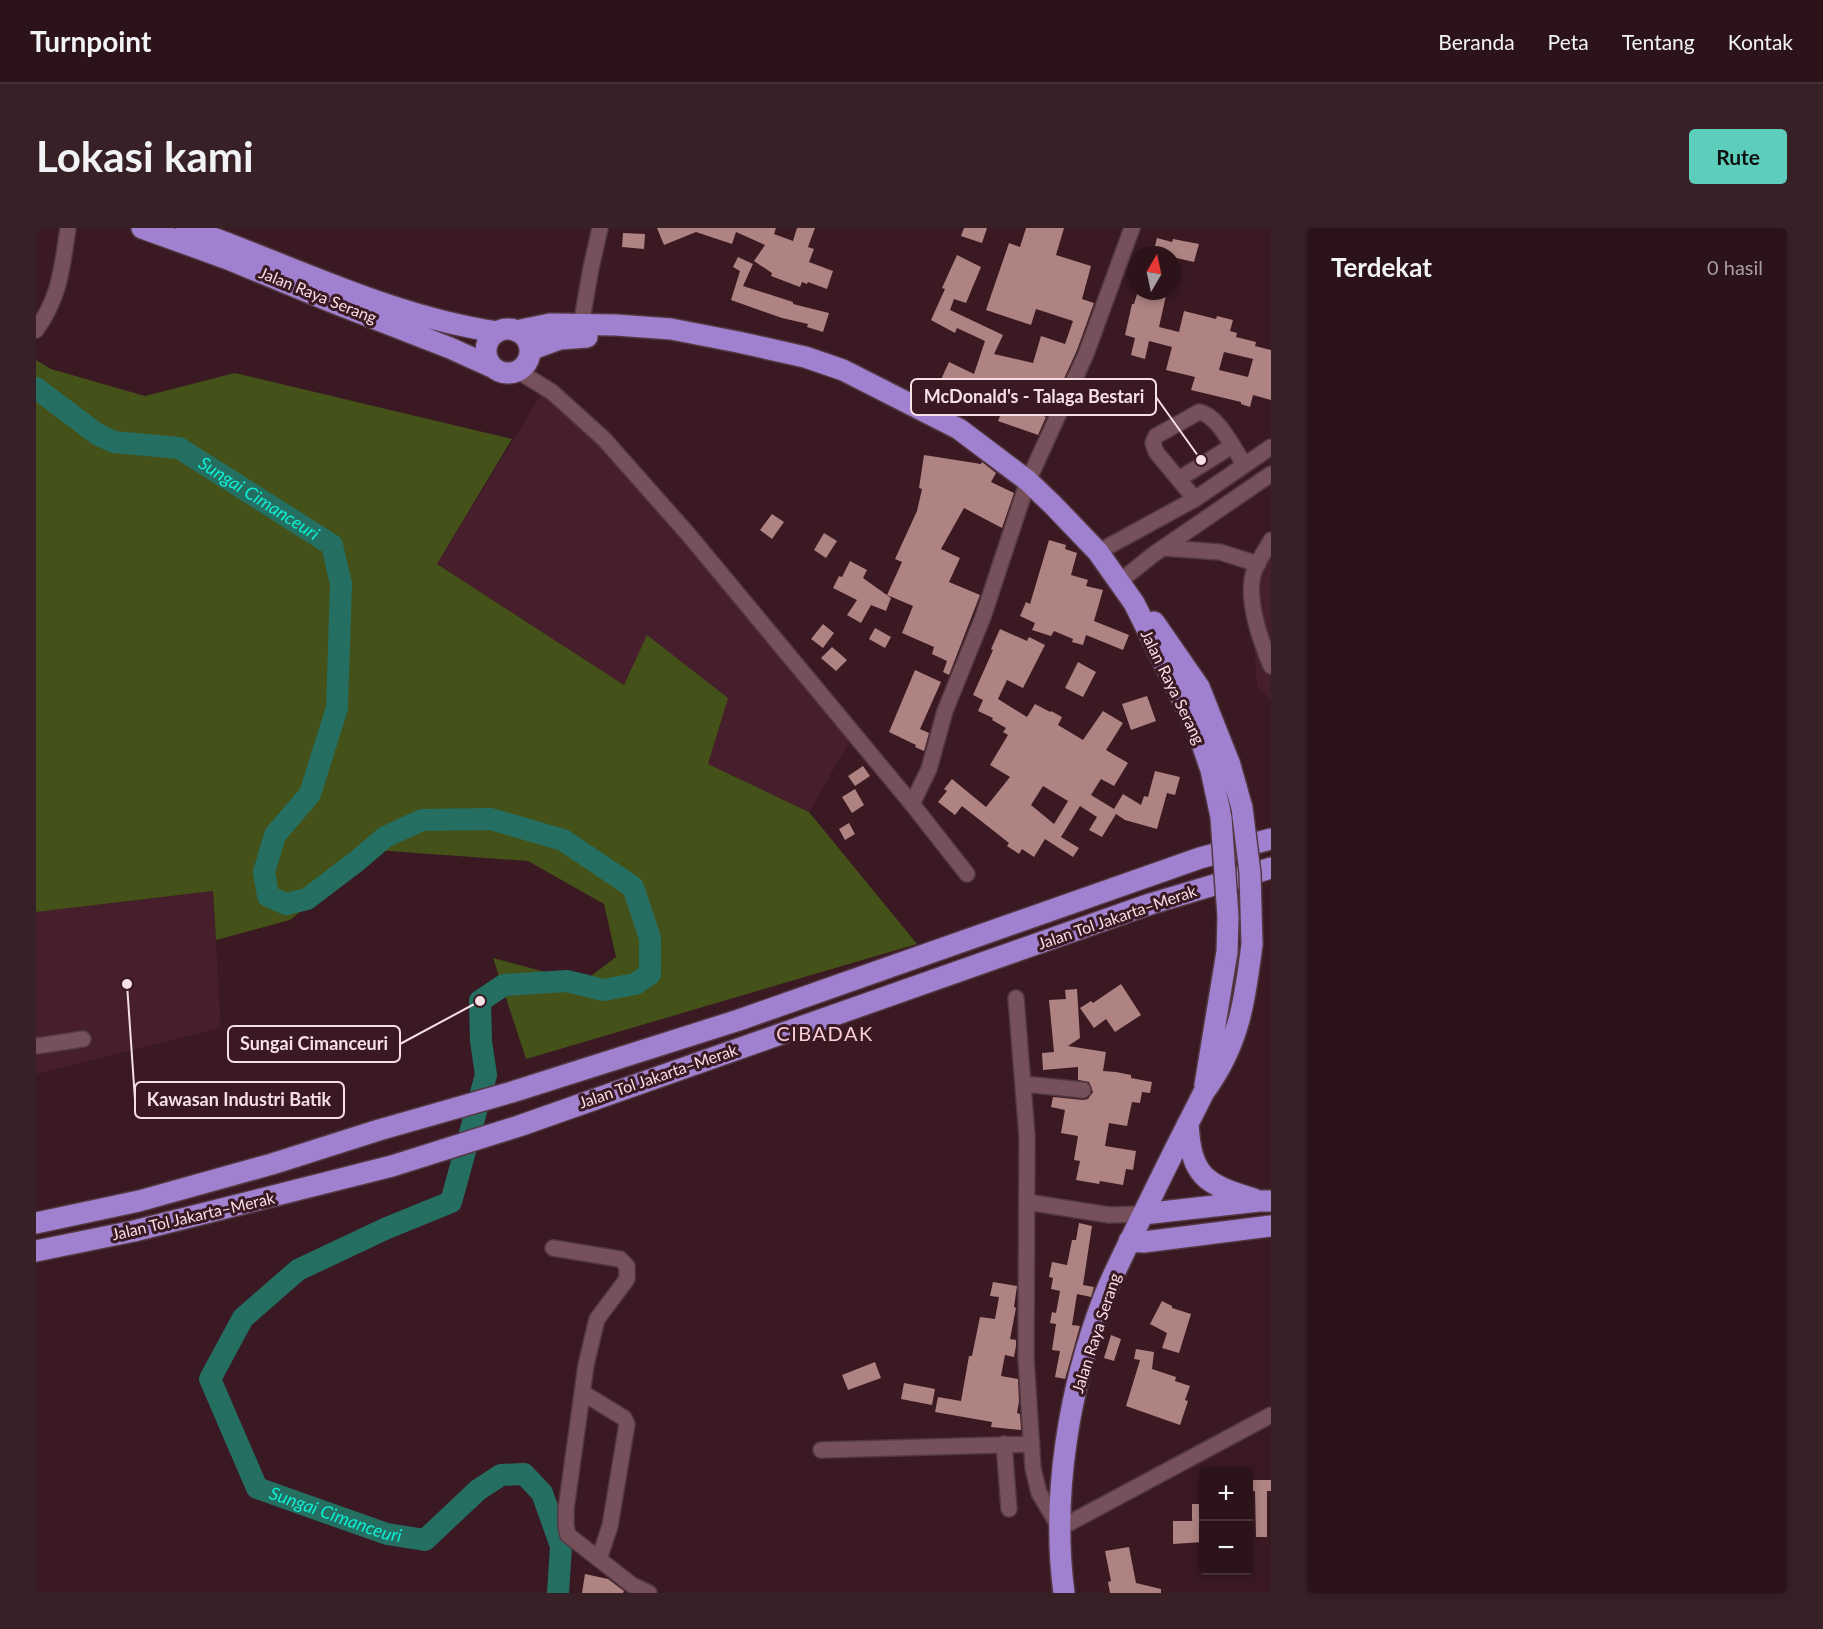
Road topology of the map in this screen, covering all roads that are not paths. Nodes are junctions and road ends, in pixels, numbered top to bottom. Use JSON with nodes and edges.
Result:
{"nodes":[{"id":1,"x":68,"y":228,"type":"edge"},
{"id":2,"x":142,"y":228,"type":"edge"},
{"id":3,"x":186,"y":228,"type":"edge"},
{"id":4,"x":600,"y":228,"type":"edge"},
{"id":5,"x":1132,"y":228,"type":"edge"},
{"id":6,"x":335,"y":295,"type":"junction"},
{"id":7,"x":581,"y":325,"type":"junction"},
{"id":8,"x":36,"y":330,"type":"edge"},
{"id":9,"x":506,"y":332,"type":"junction"},
{"id":10,"x":711,"y":337,"type":"junction"},
{"id":11,"x":530,"y":350,"type":"junction"},
{"id":12,"x":492,"y":367,"type":"junction"},
{"id":13,"x":518,"y":371,"type":"junction"},
{"id":14,"x":1232,"y":446,"type":"junction"},
{"id":15,"x":1271,"y":447,"type":"edge"},
{"id":16,"x":1244,"y":464,"type":"junction"},
{"id":17,"x":1271,"y":474,"type":"edge"},
{"id":18,"x":1179,"y":479,"type":"junction"},
{"id":19,"x":1028,"y":481,"type":"junction"},
{"id":20,"x":1195,"y":499,"type":"junction"},
{"id":21,"x":1162,"y":518,"type":"junction"},
{"id":22,"x":1176,"y":540,"type":"junction"},
{"id":23,"x":1271,"y":540,"type":"edge"},
{"id":24,"x":1163,"y":549,"type":"junction"},
{"id":25,"x":1098,"y":552,"type":"junction"},
{"id":26,"x":1258,"y":564,"type":"junction"},
{"id":27,"x":1119,"y":582,"type":"junction"},
{"id":28,"x":1134,"y":603,"type":"junction"},
{"id":29,"x":1264,"y":621,"type":"edge"},
{"id":30,"x":1271,"y":666,"type":"edge"},
{"id":31,"x":912,"y":804,"type":"junction"},
{"id":32,"x":1271,"y":839,"type":"edge"},
{"id":33,"x":1271,"y":867,"type":"edge"},
{"id":34,"x":967,"y":874,"type":"dead end"},
{"id":35,"x":1016,"y":998,"type":"dead end"},
{"id":36,"x":83,"y":1038,"type":"dead end"},
{"id":37,"x":36,"y":1046,"type":"edge"},
{"id":38,"x":1024,"y":1084,"type":"junction"},
{"id":39,"x":1083,"y":1090,"type":"dead end"},
{"id":40,"x":1204,"y":1092,"type":"junction"},
{"id":41,"x":1188,"y":1122,"type":"junction"},
{"id":42,"x":1265,"y":1201,"type":"edge"},
{"id":43,"x":1027,"y":1202,"type":"junction"},
{"id":44,"x":1143,"y":1214,"type":"junction"},
{"id":45,"x":36,"y":1223,"type":"edge"},
{"id":46,"x":1271,"y":1226,"type":"edge"},
{"id":47,"x":1129,"y":1241,"type":"junction"},
{"id":48,"x":553,"y":1248,"type":"dead end"},
{"id":49,"x":36,"y":1251,"type":"edge"},
{"id":50,"x":583,"y":1393,"type":"junction"},
{"id":51,"x":1271,"y":1415,"type":"edge"},
{"id":52,"x":1004,"y":1444,"type":"junction"},
{"id":53,"x":1032,"y":1444,"type":"junction"},
{"id":54,"x":820,"y":1450,"type":"dead end"},
{"id":55,"x":1009,"y":1509,"type":"dead end"},
{"id":56,"x":1060,"y":1528,"type":"junction"},
{"id":57,"x":599,"y":1559,"type":"junction"},
{"id":58,"x":632,"y":1589,"type":"edge"},
{"id":59,"x":649,"y":1593,"type":"edge"},
{"id":60,"x":1064,"y":1593,"type":"edge"}],
"edges":[{"from":1,"to":8,"type":"street"},
{"from":2,"to":6,"type":"highway","name":"Jalan Raya Serang"},
{"from":3,"to":6,"type":"highway","name":"Jalan Raya Serang"},
{"from":4,"to":7,"type":"street"},
{"from":5,"to":19,"type":"street"},
{"from":6,"to":9,"type":"highway","name":"Jalan Raya Serang"},
{"from":6,"to":12,"type":"highway","name":"Jalan Raya Serang"},
{"from":7,"to":9,"type":"highway","name":"Jalan Raya Serang"},
{"from":7,"to":10,"type":"highway","name":"Jalan Raya Serang"},
{"from":9,"to":11,"type":"highway"},
{"from":9,"to":12,"type":"highway"},
{"from":10,"to":11,"type":"highway","name":"Jalan Raya Serang"},
{"from":10,"to":19,"type":"highway","name":"Jalan Raya Serang"},
{"from":11,"to":13,"type":"highway"},
{"from":12,"to":13,"type":"highway"},
{"from":13,"to":31,"type":"street"},
{"from":14,"to":16,"type":"street"},
{"from":14,"to":18,"type":"street"},
{"from":14,"to":18,"type":"street"},
{"from":15,"to":16,"type":"street"},
{"from":16,"to":20,"type":"street"},
{"from":17,"to":22,"type":"street"},
{"from":18,"to":20,"type":"street"},
{"from":19,"to":25,"type":"highway","name":"Jalan Raya Serang"},
{"from":19,"to":31,"type":"street"},
{"from":20,"to":21,"type":"street"},
{"from":21,"to":22,"type":"street"},
{"from":21,"to":25,"type":"street"},
{"from":22,"to":24,"type":"street"},
{"from":23,"to":26,"type":"street"},
{"from":24,"to":26,"type":"street"},
{"from":24,"to":27,"type":"street"},
{"from":25,"to":27,"type":"highway","name":"Jalan Raya Serang"},
{"from":26,"to":29,"type":"street"},
{"from":27,"to":28,"type":"highway","name":"Jalan Raya Serang"},
{"from":28,"to":40,"type":"highway","name":"Jalan Raya Serang","bridge":true},
{"from":28,"to":40,"type":"highway","name":"Jalan Raya Serang","bridge":true},
{"from":29,"to":30,"type":"street"},
{"from":31,"to":34,"type":"street"},
{"from":32,"to":45,"type":"highway","name":"Jalan Tol Jakarta–Merak"},
{"from":33,"to":49,"type":"highway","name":"Jalan Tol Jakarta–Merak"},
{"from":35,"to":38,"type":"street"},
{"from":36,"to":37,"type":"street"},
{"from":38,"to":39,"type":"street"},
{"from":38,"to":43,"type":"street"},
{"from":40,"to":41,"type":"highway","name":"Jalan Raya Serang"},
{"from":41,"to":42,"type":"highway"},
{"from":41,"to":44,"type":"highway","name":"Jalan Raya Serang"},
{"from":42,"to":44,"type":"highway"},
{"from":43,"to":44,"type":"street"},
{"from":43,"to":53,"type":"street"},
{"from":44,"to":47,"type":"highway","name":"Jalan Raya Serang"},
{"from":46,"to":47,"type":"highway"},
{"from":47,"to":56,"type":"highway","name":"Jalan Raya Serang"},
{"from":48,"to":50,"type":"street"},
{"from":50,"to":57,"type":"street"},
{"from":50,"to":57,"type":"street"},
{"from":51,"to":56,"type":"street"},
{"from":52,"to":53,"type":"street"},
{"from":52,"to":54,"type":"street"},
{"from":52,"to":55,"type":"street"},
{"from":53,"to":56,"type":"street"},
{"from":56,"to":60,"type":"highway","name":"Jalan Raya Serang"},
{"from":57,"to":58,"type":"street"},
{"from":58,"to":59,"type":"street"}]}
